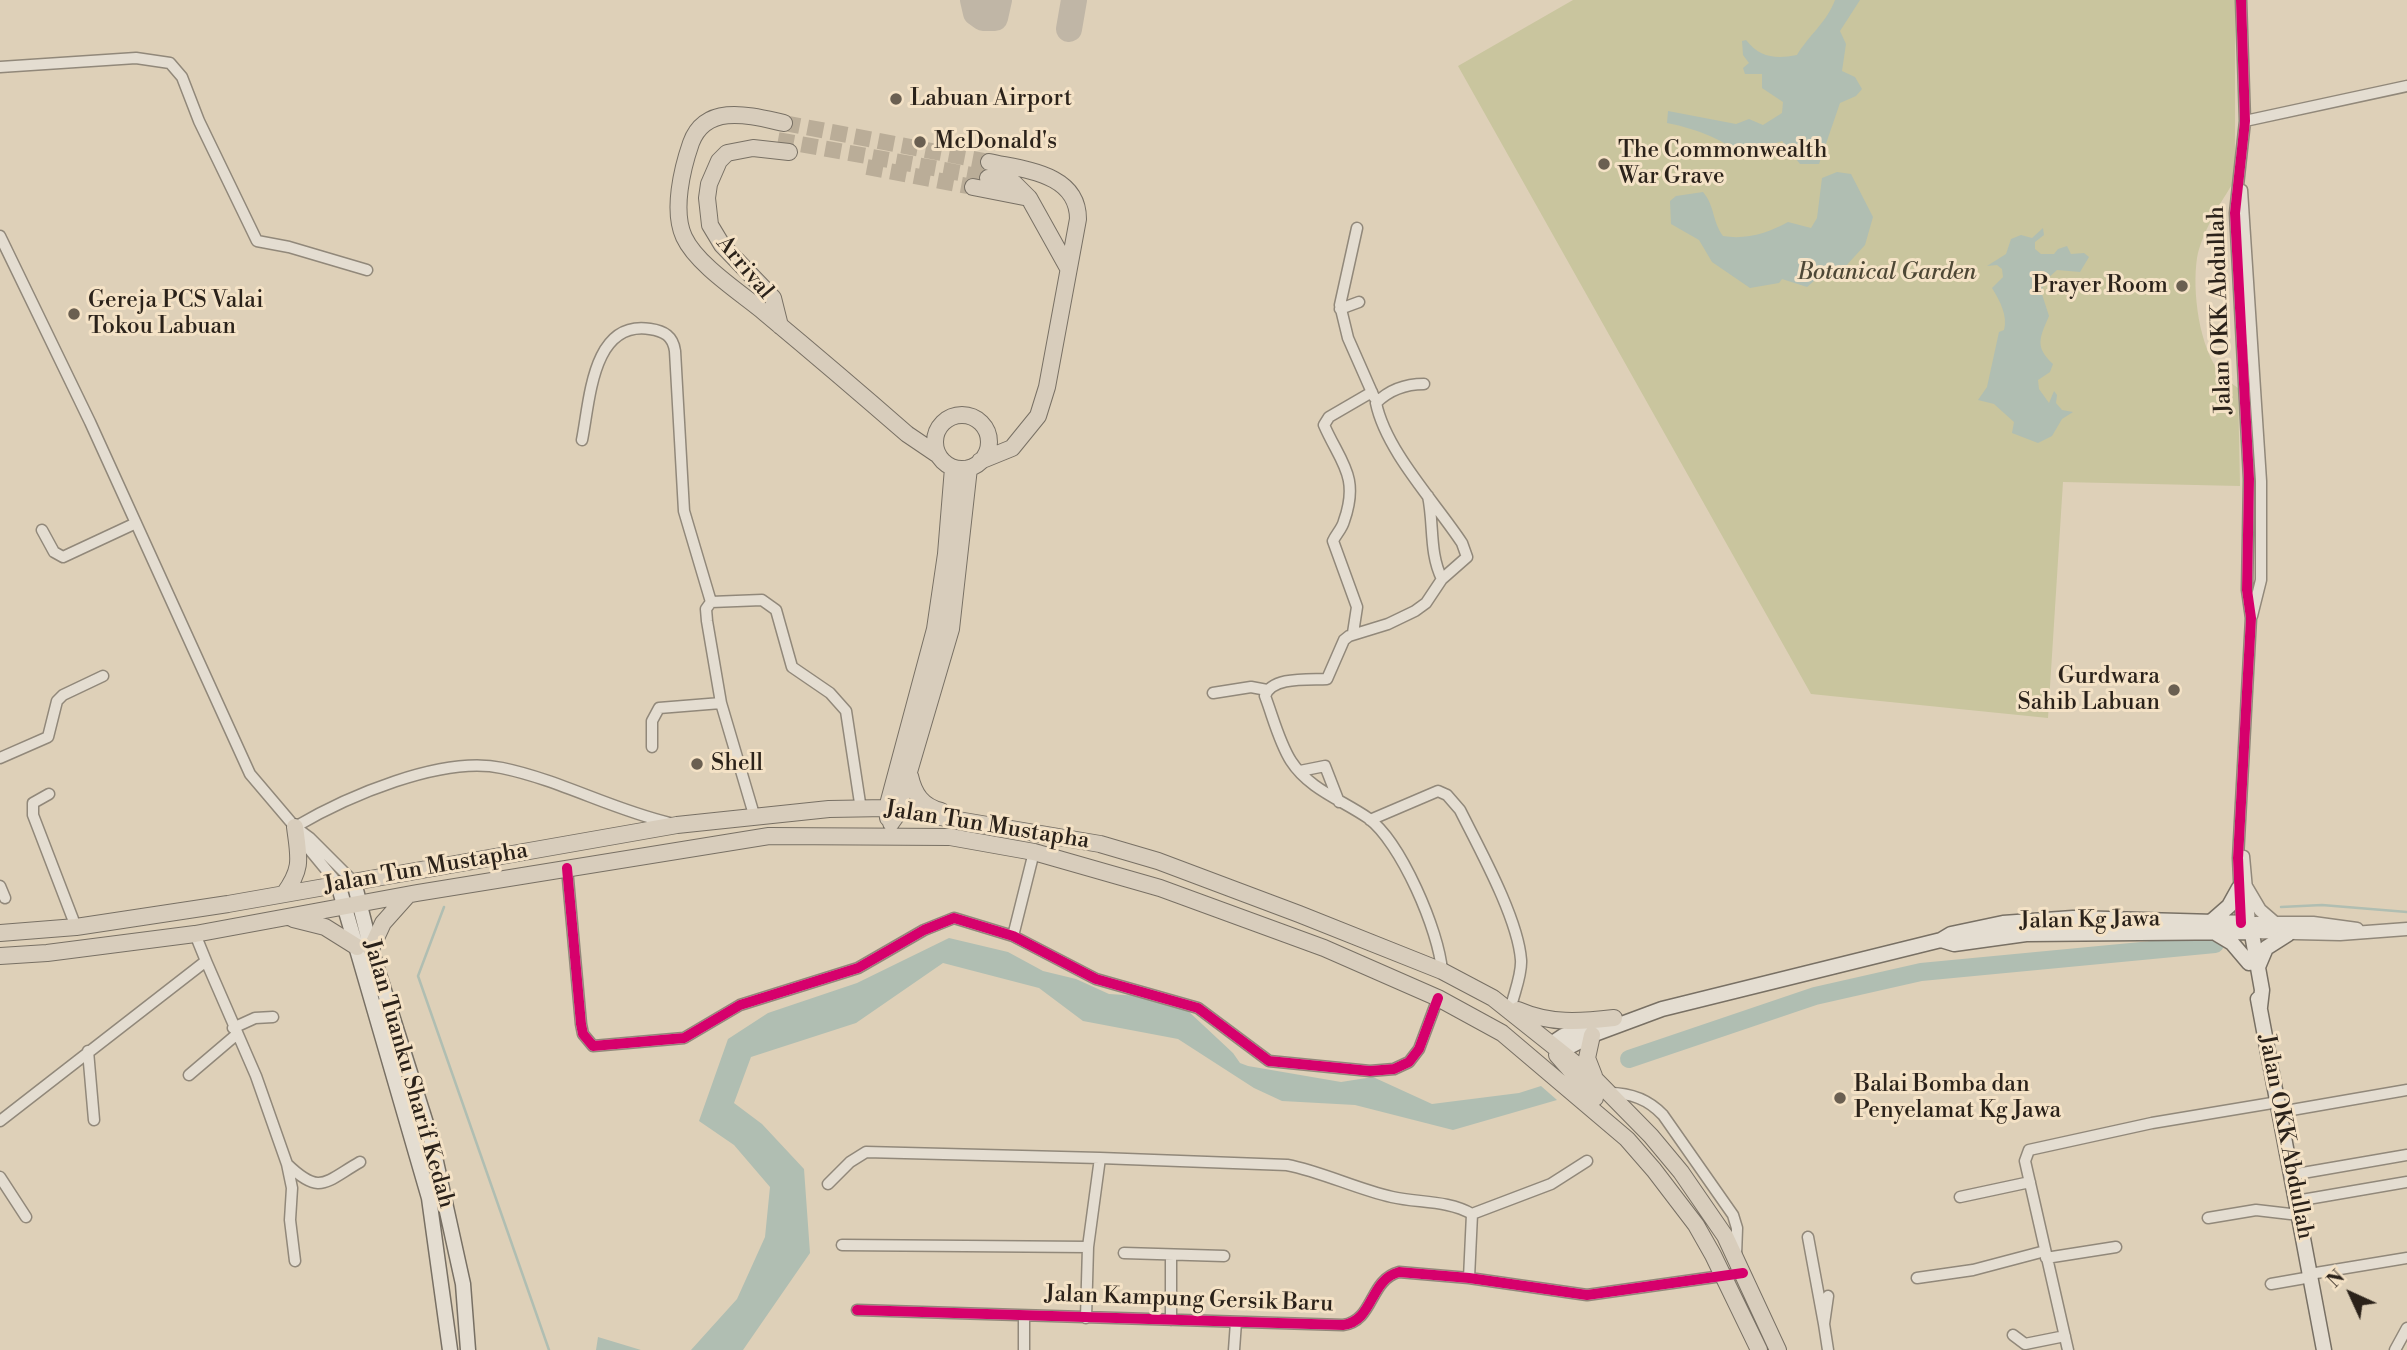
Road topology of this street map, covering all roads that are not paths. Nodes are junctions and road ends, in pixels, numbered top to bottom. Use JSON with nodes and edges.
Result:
{"nodes":[{"id":1,"x":2241,"y":0,"type":"edge"},
{"id":2,"x":0,"y":67,"type":"edge"},
{"id":3,"x":2407,"y":86,"type":"edge"},
{"id":4,"x":2245,"y":121,"type":"junction"},
{"id":5,"x":784,"y":123,"type":"tunnel mouth"},
{"id":6,"x":783,"y":146,"type":"tunnel mouth"},
{"id":7,"x":973,"y":187,"type":"tunnel mouth"},
{"id":8,"x":1029,"y":198,"type":"junction"},
{"id":9,"x":1357,"y":228,"type":"dead end"},
{"id":10,"x":1,"y":240,"type":"edge"},
{"id":11,"x":1069,"y":268,"type":"junction"},
{"id":12,"x":367,"y":270,"type":"dead end"},
{"id":13,"x":1359,"y":302,"type":"dead end"},
{"id":14,"x":1340,"y":309,"type":"junction"},
{"id":15,"x":780,"y":326,"type":"junction"},
{"id":16,"x":1424,"y":384,"type":"dead end"},
{"id":17,"x":1374,"y":397,"type":"junction"},
{"id":18,"x":582,"y":440,"type":"dead end"},
{"id":19,"x":938,"y":455,"type":"junction"},
{"id":20,"x":968,"y":466,"type":"junction"},
{"id":21,"x":1428,"y":493,"type":"junction"},
{"id":22,"x":136,"y":523,"type":"junction"},
{"id":23,"x":42,"y":530,"type":"dead end"},
{"id":24,"x":1443,"y":579,"type":"junction"},
{"id":25,"x":711,"y":602,"type":"junction"},
{"id":26,"x":1353,"y":633,"type":"junction"},
{"id":27,"x":103,"y":676,"type":"dead end"},
{"id":28,"x":1267,"y":690,"type":"junction"},
{"id":29,"x":1213,"y":693,"type":"dead end"},
{"id":30,"x":721,"y":703,"type":"junction"},
{"id":31,"x":652,"y":747,"type":"dead end"},
{"id":32,"x":0,"y":758,"type":"edge"},
{"id":33,"x":904,"y":769,"type":"junction"},
{"id":34,"x":1300,"y":771,"type":"junction"},
{"id":35,"x":49,"y":794,"type":"dead end"},
{"id":36,"x":1339,"y":802,"type":"junction"},
{"id":37,"x":860,"y":803,"type":"junction"},
{"id":38,"x":829,"y":809,"type":"junction"},
{"id":39,"x":892,"y":813,"type":"junction"},
{"id":40,"x":755,"y":818,"type":"junction"},
{"id":41,"x":1370,"y":820,"type":"junction"},
{"id":42,"x":677,"y":825,"type":"junction"},
{"id":43,"x":1001,"y":826,"type":"junction"},
{"id":44,"x":295,"y":827,"type":"junction"},
{"id":45,"x":769,"y":836,"type":"junction"},
{"id":46,"x":950,"y":838,"type":"junction"},
{"id":47,"x":1034,"y":852,"type":"junction"},
{"id":48,"x":567,"y":868,"type":"junction"},
{"id":49,"x":354,"y":882,"type":"junction"},
{"id":50,"x":338,"y":884,"type":"junction"},
{"id":51,"x":0,"y":886,"type":"edge"},
{"id":52,"x":2243,"y":888,"type":"junction"},
{"id":53,"x":284,"y":894,"type":"junction"},
{"id":54,"x":412,"y":894,"type":"junction"},
{"id":55,"x":5,"y":898,"type":"dead end"},
{"id":56,"x":353,"y":905,"type":"junction"},
{"id":57,"x":282,"y":916,"type":"junction"},
{"id":58,"x":2275,"y":923,"type":"junction"},
{"id":59,"x":2214,"y":926,"type":"junction"},
{"id":60,"x":76,"y":927,"type":"junction"},
{"id":61,"x":2246,"y":927,"type":"junction"},
{"id":62,"x":2407,"y":929,"type":"edge"},
{"id":63,"x":2365,"y":930,"type":"junction"},
{"id":64,"x":0,"y":933,"type":"edge"},
{"id":65,"x":195,"y":934,"type":"junction"},
{"id":66,"x":2288,"y":934,"type":"junction"},
{"id":67,"x":1013,"y":936,"type":"junction"},
{"id":68,"x":364,"y":948,"type":"junction"},
{"id":69,"x":0,"y":956,"type":"edge"},
{"id":70,"x":206,"y":961,"type":"junction"},
{"id":71,"x":2253,"y":965,"type":"junction"},
{"id":72,"x":1442,"y":971,"type":"junction"},
{"id":73,"x":1438,"y":998,"type":"junction"},
{"id":74,"x":1493,"y":998,"type":"junction"},
{"id":75,"x":1511,"y":1007,"type":"junction"},
{"id":76,"x":1662,"y":1009,"type":"junction"},
{"id":77,"x":273,"y":1017,"type":"dead end"},
{"id":78,"x":1614,"y":1018,"type":"junction"},
{"id":79,"x":234,"y":1031,"type":"junction"},
{"id":80,"x":1502,"y":1032,"type":"junction"},
{"id":81,"x":1592,"y":1035,"type":"junction"},
{"id":82,"x":1556,"y":1050,"type":"junction"},
{"id":83,"x":88,"y":1051,"type":"junction"},
{"id":84,"x":189,"y":1075,"type":"dead end"},
{"id":85,"x":1596,"y":1080,"type":"junction"},
{"id":86,"x":2407,"y":1090,"type":"edge"},
{"id":87,"x":1609,"y":1093,"type":"junction"},
{"id":88,"x":2279,"y":1107,"type":"junction"},
{"id":89,"x":94,"y":1120,"type":"dead end"},
{"id":90,"x":0,"y":1121,"type":"edge"},
{"id":91,"x":1627,"y":1139,"type":"junction"},
{"id":92,"x":2407,"y":1155,"type":"edge"},
{"id":93,"x":1100,"y":1158,"type":"junction"},
{"id":94,"x":1587,"y":1161,"type":"dead end"},
{"id":95,"x":360,"y":1162,"type":"dead end"},
{"id":96,"x":287,"y":1164,"type":"junction"},
{"id":97,"x":2291,"y":1175,"type":"junction"},
{"id":98,"x":0,"y":1177,"type":"edge"},
{"id":99,"x":2030,"y":1182,"type":"junction"},
{"id":100,"x":2407,"y":1182,"type":"edge"},
{"id":101,"x":828,"y":1184,"type":"dead end"},
{"id":102,"x":1960,"y":1197,"type":"dead end"},
{"id":103,"x":2298,"y":1208,"type":"junction"},
{"id":104,"x":1472,"y":1214,"type":"junction"},
{"id":105,"x":26,"y":1217,"type":"dead end"},
{"id":106,"x":2208,"y":1218,"type":"dead end"},
{"id":107,"x":1808,"y":1237,"type":"dead end"},
{"id":108,"x":842,"y":1245,"type":"dead end"},
{"id":109,"x":1088,"y":1247,"type":"junction"},
{"id":110,"x":2116,"y":1247,"type":"dead end"},
{"id":111,"x":1124,"y":1253,"type":"dead end"},
{"id":112,"x":2045,"y":1254,"type":"junction"},
{"id":113,"x":1171,"y":1255,"type":"junction"},
{"id":114,"x":1224,"y":1256,"type":"dead end"},
{"id":115,"x":2407,"y":1258,"type":"edge"},
{"id":116,"x":295,"y":1261,"type":"dead end"},
{"id":117,"x":1739,"y":1265,"type":"junction"},
{"id":118,"x":2310,"y":1275,"type":"junction"},
{"id":119,"x":1469,"y":1278,"type":"junction"},
{"id":120,"x":1725,"y":1278,"type":"junction"},
{"id":121,"x":1917,"y":1278,"type":"dead end"},
{"id":122,"x":2271,"y":1284,"type":"dead end"},
{"id":123,"x":1828,"y":1296,"type":"dead end"},
{"id":124,"x":856,"y":1310,"type":"dead end"},
{"id":125,"x":1024,"y":1316,"type":"junction"},
{"id":126,"x":1086,"y":1318,"type":"junction"},
{"id":127,"x":1171,"y":1320,"type":"junction"},
{"id":128,"x":1236,"y":1322,"type":"junction"},
{"id":129,"x":1824,"y":1324,"type":"junction"},
{"id":130,"x":2407,"y":1328,"type":"edge"},
{"id":131,"x":2013,"y":1335,"type":"dead end"},
{"id":132,"x":2065,"y":1336,"type":"junction"},
{"id":133,"x":450,"y":1350,"type":"edge"},
{"id":134,"x":468,"y":1350,"type":"edge"},
{"id":135,"x":1024,"y":1350,"type":"edge"},
{"id":136,"x":1234,"y":1350,"type":"edge"},
{"id":137,"x":1759,"y":1350,"type":"edge"},
{"id":138,"x":1778,"y":1350,"type":"edge"},
{"id":139,"x":1828,"y":1350,"type":"edge"},
{"id":140,"x":2068,"y":1350,"type":"edge"},
{"id":141,"x":2324,"y":1350,"type":"edge"},
{"id":142,"x":2395,"y":1350,"type":"edge"}],
"edges":[{"from":1,"to":4,"type":"street","name":"Jalan OKK Abdullah"},
{"from":2,"to":12,"type":"street"},
{"from":3,"to":4,"type":"street"},
{"from":4,"to":52,"type":"street","name":"Jalan OKK Abdullah"},
{"from":5,"to":15,"type":"main road"},
{"from":6,"to":15,"type":"main road","name":"Arrival"},
{"from":7,"to":8,"type":"main road"},
{"from":8,"to":11,"type":"main road"},
{"from":8,"to":11,"type":"main road"},
{"from":9,"to":14,"type":"street"},
{"from":10,"to":22,"type":"street"},
{"from":11,"to":20,"type":"main road"},
{"from":13,"to":14,"type":"street"},
{"from":14,"to":17,"type":"street"},
{"from":15,"to":19,"type":"main road"},
{"from":16,"to":17,"type":"street"},
{"from":17,"to":21,"type":"street"},
{"from":17,"to":26,"type":"street"},
{"from":18,"to":25,"type":"street"},
{"from":19,"to":20,"type":"main road"},
{"from":19,"to":20,"type":"main road"},
{"from":20,"to":33,"type":"main road"},
{"from":21,"to":24,"type":"street"},
{"from":21,"to":24,"type":"street"},
{"from":22,"to":23,"type":"street"},
{"from":22,"to":44,"type":"street"},
{"from":24,"to":26,"type":"street"},
{"from":25,"to":30,"type":"street"},
{"from":25,"to":37,"type":"street"},
{"from":26,"to":28,"type":"street"},
{"from":27,"to":32,"type":"street"},
{"from":28,"to":29,"type":"street"},
{"from":28,"to":34,"type":"street"},
{"from":30,"to":31,"type":"street"},
{"from":30,"to":40,"type":"street"},
{"from":33,"to":37,"type":"main road"},
{"from":33,"to":39,"type":"main road"},
{"from":33,"to":43,"type":"main road"},
{"from":34,"to":36,"type":"street"},
{"from":34,"to":36,"type":"street"},
{"from":35,"to":60,"type":"street"},
{"from":36,"to":41,"type":"street"},
{"from":37,"to":38,"type":"main road"},
{"from":38,"to":39,"type":"main road","name":"Jalan Tun Mustapha"},
{"from":38,"to":40,"type":"main road","name":"Jalan Tun Mustapha"},
{"from":39,"to":43,"type":"main road","name":"Jalan Tun Mustapha"},
{"from":39,"to":45,"type":"main road"},
{"from":39,"to":46,"type":"main road"},
{"from":40,"to":42,"type":"main road","name":"Jalan Tun Mustapha"},
{"from":41,"to":72,"type":"street"},
{"from":41,"to":75,"type":"street"},
{"from":42,"to":44,"type":"street"},
{"from":42,"to":49,"type":"main road","name":"Jalan Tun Mustapha"},
{"from":43,"to":72,"type":"main road","name":"Jalan Tun Mustapha"},
{"from":44,"to":49,"type":"street"},
{"from":44,"to":50,"type":"street"},
{"from":44,"to":53,"type":"main road"},
{"from":45,"to":46,"type":"main road"},
{"from":45,"to":48,"type":"main road"},
{"from":46,"to":47,"type":"main road"},
{"from":47,"to":67,"type":"street"},
{"from":47,"to":73,"type":"main road"},
{"from":48,"to":54,"type":"main road"},
{"from":48,"to":67,"type":"street"},
{"from":49,"to":50,"type":"main road","name":"Jalan Tun Mustapha"},
{"from":49,"to":56,"type":"main road","name":"Jalan Tuanku Sharif Kedah"},
{"from":50,"to":53,"type":"main road","name":"Jalan Tun Mustapha"},
{"from":50,"to":56,"type":"main road","name":"Jalan Tuanku Sharif Kedah"},
{"from":51,"to":55,"type":"street"},
{"from":52,"to":58,"type":"street"},
{"from":52,"to":59,"type":"main road"},
{"from":52,"to":61,"type":"street","name":"Jalan OKK Abdullah"},
{"from":53,"to":60,"type":"main road","name":"Jalan Tun Mustapha"},
{"from":54,"to":56,"type":"main road"},
{"from":54,"to":68,"type":"main road"},
{"from":56,"to":57,"type":"main road"},
{"from":56,"to":68,"type":"main road","name":"Jalan Tuanku Sharif Kedah"},
{"from":57,"to":65,"type":"main road"},
{"from":57,"to":68,"type":"main road"},
{"from":58,"to":61,"type":"street"},
{"from":58,"to":63,"type":"street"},
{"from":59,"to":61,"type":"main road","name":"Jalan Kg Jawa"},
{"from":59,"to":71,"type":"main road"},
{"from":59,"to":76,"type":"main road","name":"Jalan Kg Jawa"},
{"from":60,"to":64,"type":"main road","name":"Jalan Tun Mustapha"},
{"from":61,"to":66,"type":"street"},
{"from":61,"to":71,"type":"main road","name":"Jalan OKK Abdullah"},
{"from":62,"to":63,"type":"street"},
{"from":63,"to":66,"type":"street"},
{"from":65,"to":69,"type":"main road"},
{"from":65,"to":70,"type":"street"},
{"from":66,"to":71,"type":"main road"},
{"from":67,"to":73,"type":"street"},
{"from":68,"to":133,"type":"main road","name":"Jalan Tuanku Sharif Kedah"},
{"from":68,"to":134,"type":"main road","name":"Jalan Tuanku Sharif Kedah"},
{"from":70,"to":79,"type":"street"},
{"from":70,"to":83,"type":"street"},
{"from":71,"to":88,"type":"main road","name":"Jalan OKK Abdullah"},
{"from":72,"to":74,"type":"main road","name":"Jalan Tun Mustapha"},
{"from":73,"to":80,"type":"main road"},
{"from":74,"to":75,"type":"main road"},
{"from":74,"to":82,"type":"main road","name":"Jalan Tun Mustapha"},
{"from":75,"to":78,"type":"main road"},
{"from":76,"to":78,"type":"main road","name":"Jalan Kg Jawa"},
{"from":76,"to":81,"type":"main road","name":"Jalan Kg Jawa"},
{"from":77,"to":79,"type":"street"},
{"from":78,"to":82,"type":"main road","name":"Jalan Kg Jawa"},
{"from":79,"to":84,"type":"street"},
{"from":79,"to":96,"type":"street"},
{"from":80,"to":82,"type":"main road"},
{"from":80,"to":91,"type":"main road"},
{"from":81,"to":82,"type":"main road","name":"Jalan Kg Jawa"},
{"from":81,"to":85,"type":"main road"},
{"from":82,"to":85,"type":"main road","name":"Jalan Tun Mustapha"},
{"from":82,"to":91,"type":"main road"},
{"from":83,"to":89,"type":"street"},
{"from":83,"to":90,"type":"street"},
{"from":85,"to":87,"type":"main road","name":"Jalan Tun Mustapha"},
{"from":86,"to":88,"type":"street"},
{"from":87,"to":117,"type":"main road","name":"Jalan Tun Mustapha"},
{"from":87,"to":117,"type":"street"},
{"from":88,"to":97,"type":"main road","name":"Jalan OKK Abdullah"},
{"from":88,"to":99,"type":"street"},
{"from":91,"to":120,"type":"main road"},
{"from":92,"to":97,"type":"street"},
{"from":93,"to":101,"type":"street"},
{"from":93,"to":104,"type":"street"},
{"from":93,"to":109,"type":"street"},
{"from":94,"to":104,"type":"street"},
{"from":95,"to":96,"type":"street"},
{"from":96,"to":116,"type":"street"},
{"from":97,"to":103,"type":"main road","name":"Jalan OKK Abdullah"},
{"from":98,"to":105,"type":"street"},
{"from":99,"to":102,"type":"street"},
{"from":99,"to":112,"type":"street"},
{"from":100,"to":103,"type":"street"},
{"from":103,"to":106,"type":"street"},
{"from":103,"to":118,"type":"main road","name":"Jalan OKK Abdullah"},
{"from":104,"to":119,"type":"street"},
{"from":107,"to":129,"type":"street"},
{"from":108,"to":109,"type":"street"},
{"from":109,"to":126,"type":"street"},
{"from":110,"to":112,"type":"street"},
{"from":111,"to":113,"type":"street"},
{"from":112,"to":121,"type":"street"},
{"from":112,"to":132,"type":"street"},
{"from":113,"to":114,"type":"street"},
{"from":113,"to":127,"type":"street"},
{"from":115,"to":118,"type":"street"},
{"from":117,"to":120,"type":"street","name":"Jalan Kampung Gersik Baru"},
{"from":117,"to":138,"type":"main road","name":"Jalan Tun Mustapha"},
{"from":118,"to":122,"type":"street"},
{"from":118,"to":141,"type":"main road","name":"Jalan OKK Abdullah"},
{"from":119,"to":120,"type":"street","name":"Jalan Kampung Gersik Baru"},
{"from":119,"to":128,"type":"street","name":"Jalan Kampung Gersik Baru"},
{"from":120,"to":137,"type":"main road"},
{"from":123,"to":129,"type":"street"},
{"from":124,"to":125,"type":"street","name":"Jalan Kampung Gersik Baru"},
{"from":125,"to":126,"type":"street","name":"Jalan Kampung Gersik Baru"},
{"from":125,"to":135,"type":"street"},
{"from":126,"to":127,"type":"street","name":"Jalan Kampung Gersik Baru"},
{"from":127,"to":128,"type":"street","name":"Jalan Kampung Gersik Baru"},
{"from":128,"to":136,"type":"street"},
{"from":129,"to":139,"type":"street"},
{"from":130,"to":142,"type":"street"},
{"from":131,"to":132,"type":"street"},
{"from":132,"to":140,"type":"street"}]}
